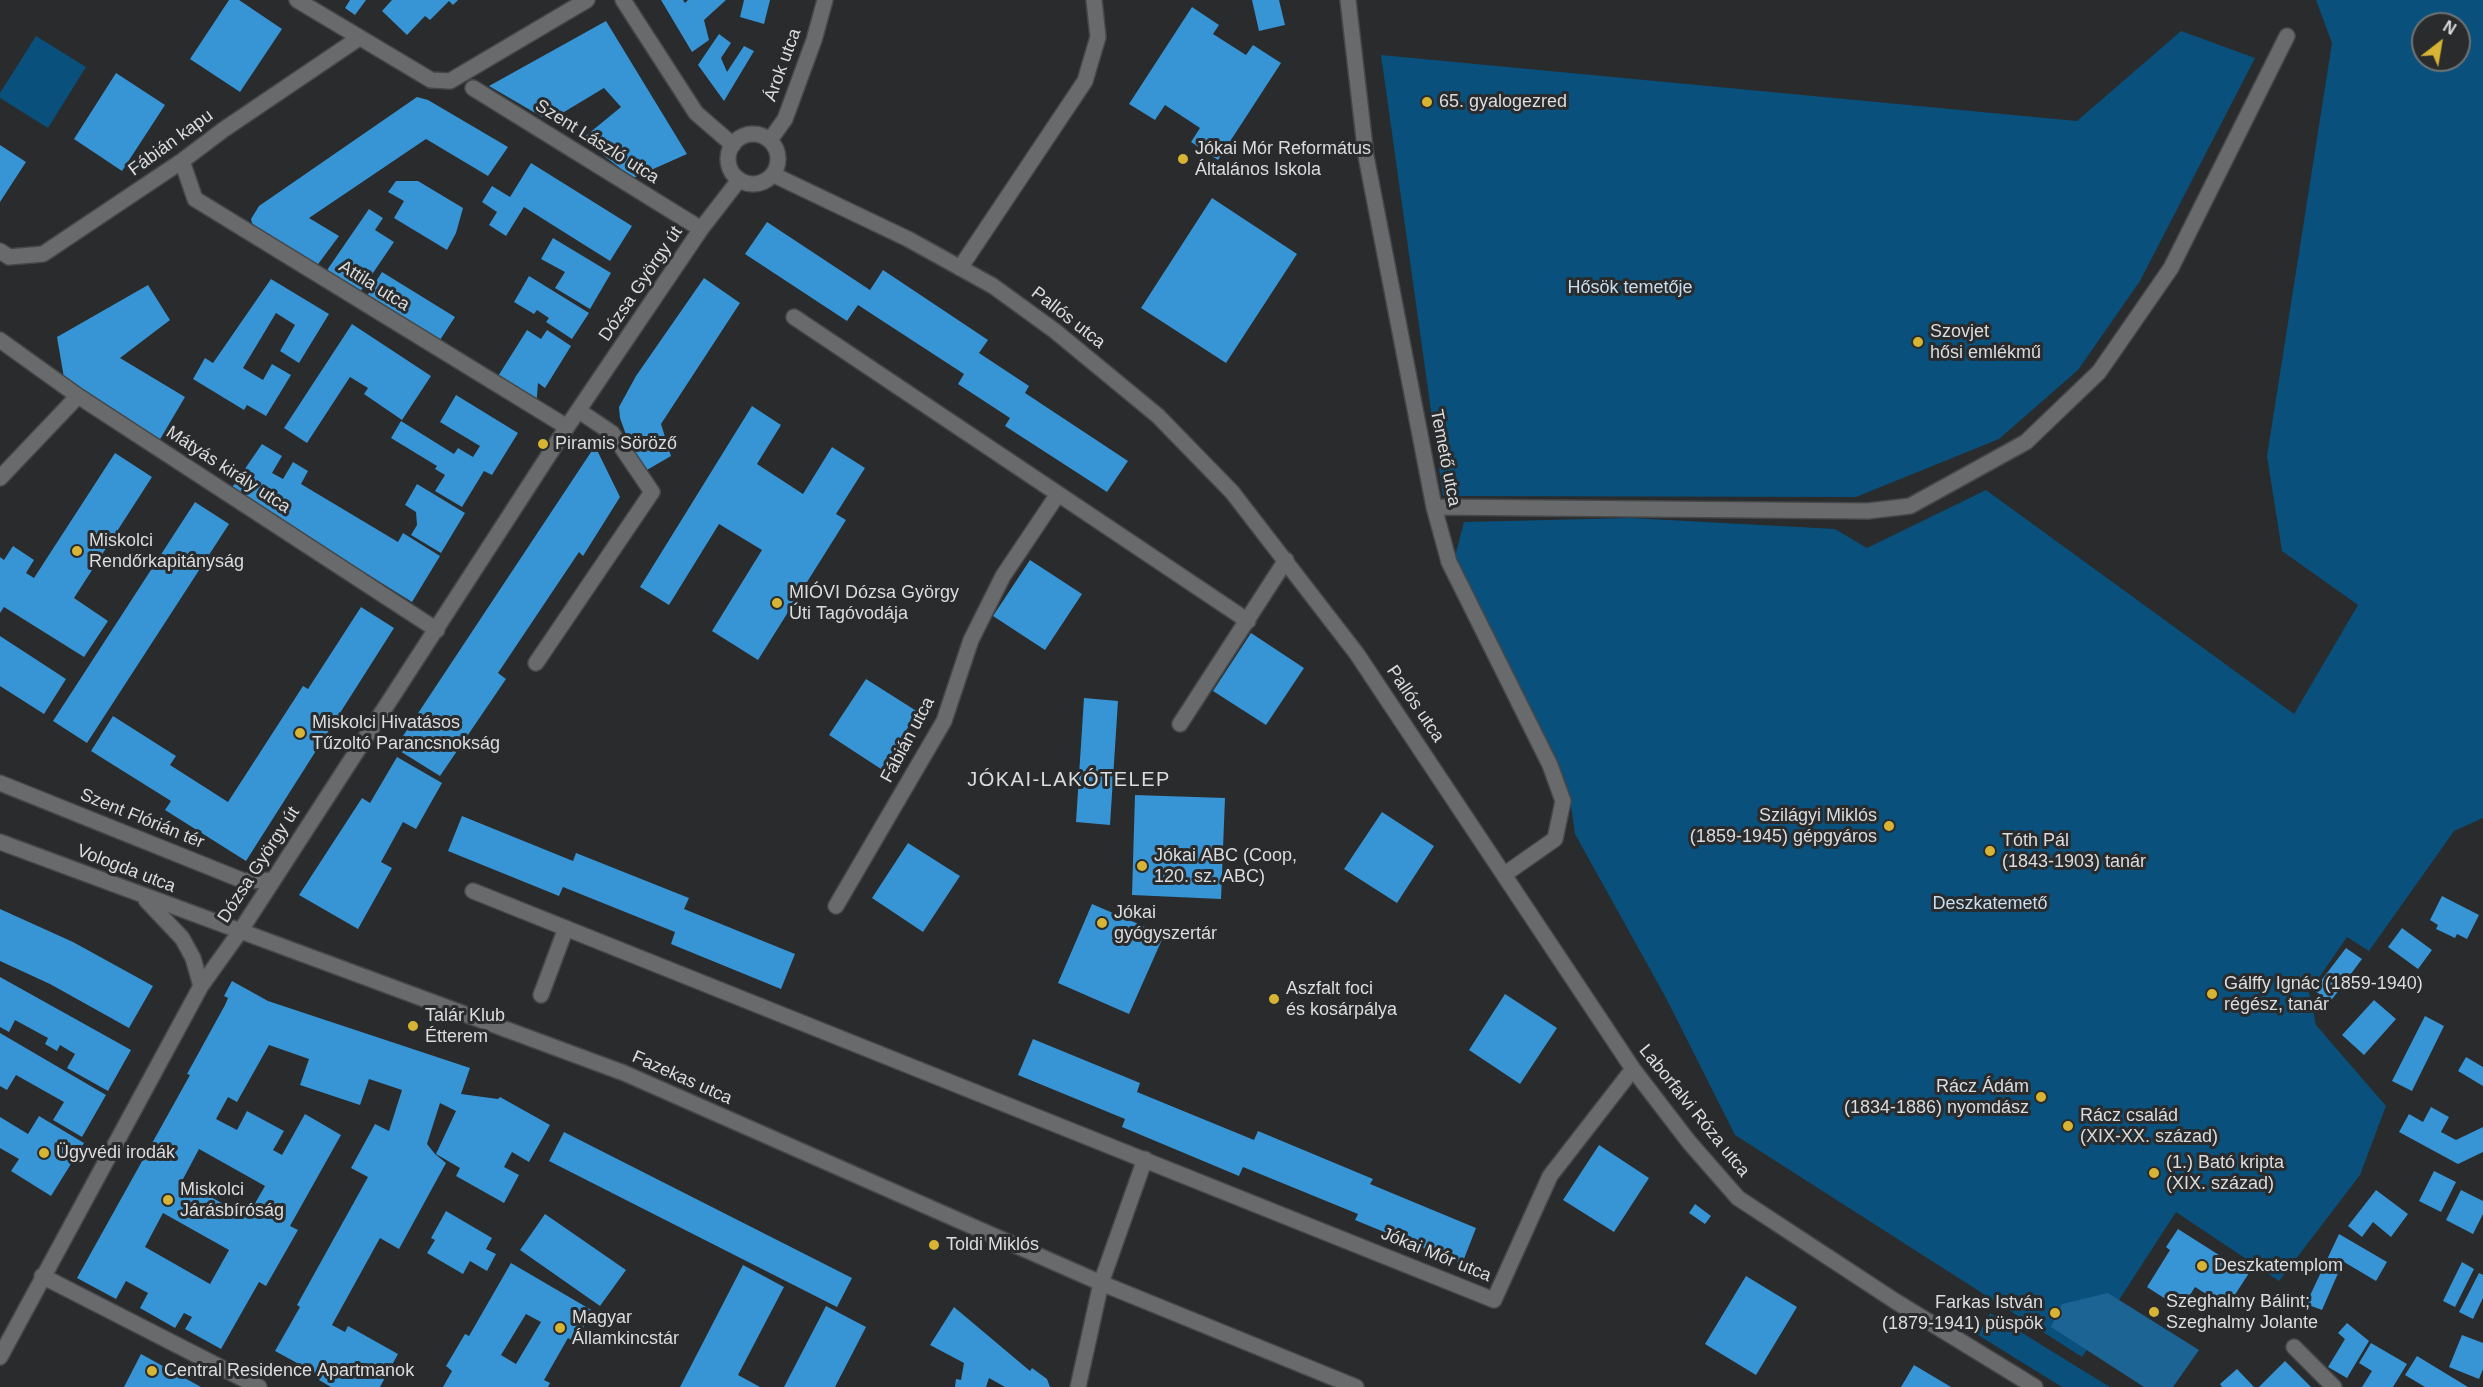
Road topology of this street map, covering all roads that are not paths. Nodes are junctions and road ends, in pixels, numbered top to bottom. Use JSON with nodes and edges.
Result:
{"nodes":[{"id":1,"x":297,"y":0,"type":"edge"},
{"id":2,"x":587,"y":0,"type":"edge"},
{"id":3,"x":623,"y":0,"type":"edge"},
{"id":4,"x":825,"y":0,"type":"edge"},
{"id":5,"x":1094,"y":0,"type":"edge"},
{"id":6,"x":1348,"y":0,"type":"edge"},
{"id":7,"x":2287,"y":36,"type":"dead end"},
{"id":8,"x":358,"y":38,"type":"junction"},
{"id":9,"x":473,"y":88,"type":"dead end"},
{"id":10,"x":770,"y":140,"type":"junction"},
{"id":11,"x":733,"y":145,"type":"junction"},
{"id":12,"x":182,"y":161,"type":"junction"},
{"id":13,"x":774,"y":174,"type":"junction"},
{"id":14,"x":739,"y":180,"type":"junction"},
{"id":15,"x":700,"y":229,"type":"junction"},
{"id":16,"x":0,"y":251,"type":"edge"},
{"id":17,"x":960,"y":268,"type":"junction"},
{"id":18,"x":794,"y":316,"type":"dead end"},
{"id":19,"x":0,"y":340,"type":"edge"},
{"id":20,"x":78,"y":396,"type":"junction"},
{"id":21,"x":579,"y":411,"type":"junction"},
{"id":22,"x":567,"y":428,"type":"junction"},
{"id":23,"x":0,"y":478,"type":"edge"},
{"id":24,"x":1058,"y":494,"type":"junction"},
{"id":25,"x":1434,"y":507,"type":"junction"},
{"id":26,"x":1286,"y":560,"type":"junction"},
{"id":27,"x":1248,"y":621,"type":"junction"},
{"id":28,"x":437,"y":630,"type":"junction"},
{"id":29,"x":536,"y":663,"type":"dead end"},
{"id":30,"x":1180,"y":724,"type":"dead end"},
{"id":31,"x":0,"y":783,"type":"edge"},
{"id":32,"x":0,"y":842,"type":"edge"},
{"id":33,"x":1505,"y":874,"type":"junction"},
{"id":34,"x":272,"y":880,"type":"junction"},
{"id":35,"x":473,"y":891,"type":"dead end"},
{"id":36,"x":142,"y":896,"type":"junction"},
{"id":37,"x":836,"y":906,"type":"dead end"},
{"id":38,"x":566,"y":928,"type":"junction"},
{"id":39,"x":239,"y":933,"type":"junction"},
{"id":40,"x":201,"y":986,"type":"junction"},
{"id":41,"x":541,"y":995,"type":"dead end"},
{"id":42,"x":1633,"y":1069,"type":"junction"},
{"id":43,"x":1145,"y":1159,"type":"junction"},
{"id":44,"x":42,"y":1276,"type":"junction"},
{"id":45,"x":1101,"y":1284,"type":"junction"},
{"id":46,"x":2294,"y":1347,"type":"dead end"},
{"id":47,"x":0,"y":1357,"type":"edge"},
{"id":48,"x":259,"y":1387,"type":"edge"},
{"id":49,"x":1078,"y":1387,"type":"edge"},
{"id":50,"x":1356,"y":1387,"type":"edge"},
{"id":51,"x":2035,"y":1387,"type":"edge"},
{"id":52,"x":2334,"y":1387,"type":"edge"}],
"edges":[{"from":1,"to":8,"type":"street"},
{"from":2,"to":8,"type":"street"},
{"from":3,"to":11,"type":"street"},
{"from":4,"to":10,"type":"street","name":"Árok utca"},
{"from":5,"to":17,"type":"street"},
{"from":6,"to":25,"type":"street","name":"Temető utca"},
{"from":7,"to":25,"type":"street"},
{"from":8,"to":12,"type":"street","name":"Fábián kapu"},
{"from":9,"to":15,"type":"street","name":"Szent László utca"},
{"from":10,"to":11,"type":"street"},
{"from":10,"to":13,"type":"street"},
{"from":11,"to":14,"type":"street"},
{"from":12,"to":16,"type":"street","name":"Fábián kapu"},
{"from":12,"to":22,"type":"street","name":"Attila utca"},
{"from":13,"to":14,"type":"street"},
{"from":13,"to":17,"type":"street","name":"Pallós utca"},
{"from":14,"to":15,"type":"street","name":"Dózsa György út"},
{"from":15,"to":21,"type":"street","name":"Dózsa György út"},
{"from":17,"to":26,"type":"street","name":"Pallós utca"},
{"from":18,"to":24,"type":"street"},
{"from":19,"to":20,"type":"street","name":"Mátyás király utca"},
{"from":20,"to":23,"type":"street"},
{"from":20,"to":28,"type":"street","name":"Mátyás király utca"},
{"from":21,"to":22,"type":"street","name":"Dózsa György út"},
{"from":21,"to":29,"type":"street"},
{"from":22,"to":28,"type":"street","name":"Dózsa György út"},
{"from":24,"to":27,"type":"street"},
{"from":24,"to":37,"type":"street","name":"Fábián utca"},
{"from":25,"to":33,"type":"street","name":"Temető utca"},
{"from":26,"to":27,"type":"street"},
{"from":26,"to":33,"type":"street","name":"Pallós utca"},
{"from":27,"to":30,"type":"street"},
{"from":28,"to":34,"type":"street","name":"Dózsa György út"},
{"from":31,"to":34,"type":"street","name":"Szent Flórián tér"},
{"from":32,"to":36,"type":"street","name":"Vologda utca"},
{"from":33,"to":42,"type":"street","name":"Laborfalvi Róza utca"},
{"from":34,"to":39,"type":"street","name":"Dózsa György út"},
{"from":35,"to":38,"type":"street"},
{"from":36,"to":39,"type":"street","name":"Vologda utca"},
{"from":36,"to":40,"type":"street"},
{"from":38,"to":41,"type":"street"},
{"from":38,"to":43,"type":"street"},
{"from":39,"to":40,"type":"street","name":"Dózsa György út"},
{"from":39,"to":45,"type":"street","name":"Fazekas utca"},
{"from":40,"to":44,"type":"street","name":"Dózsa György út"},
{"from":42,"to":43,"type":"street","name":"Jókai Mór utca"},
{"from":42,"to":51,"type":"street","name":"Laborfalvi Róza utca"},
{"from":43,"to":45,"type":"street"},
{"from":44,"to":47,"type":"street","name":"Dózsa György út"},
{"from":44,"to":48,"type":"street"},
{"from":45,"to":49,"type":"street"},
{"from":45,"to":50,"type":"street"},
{"from":46,"to":52,"type":"street"}]}
